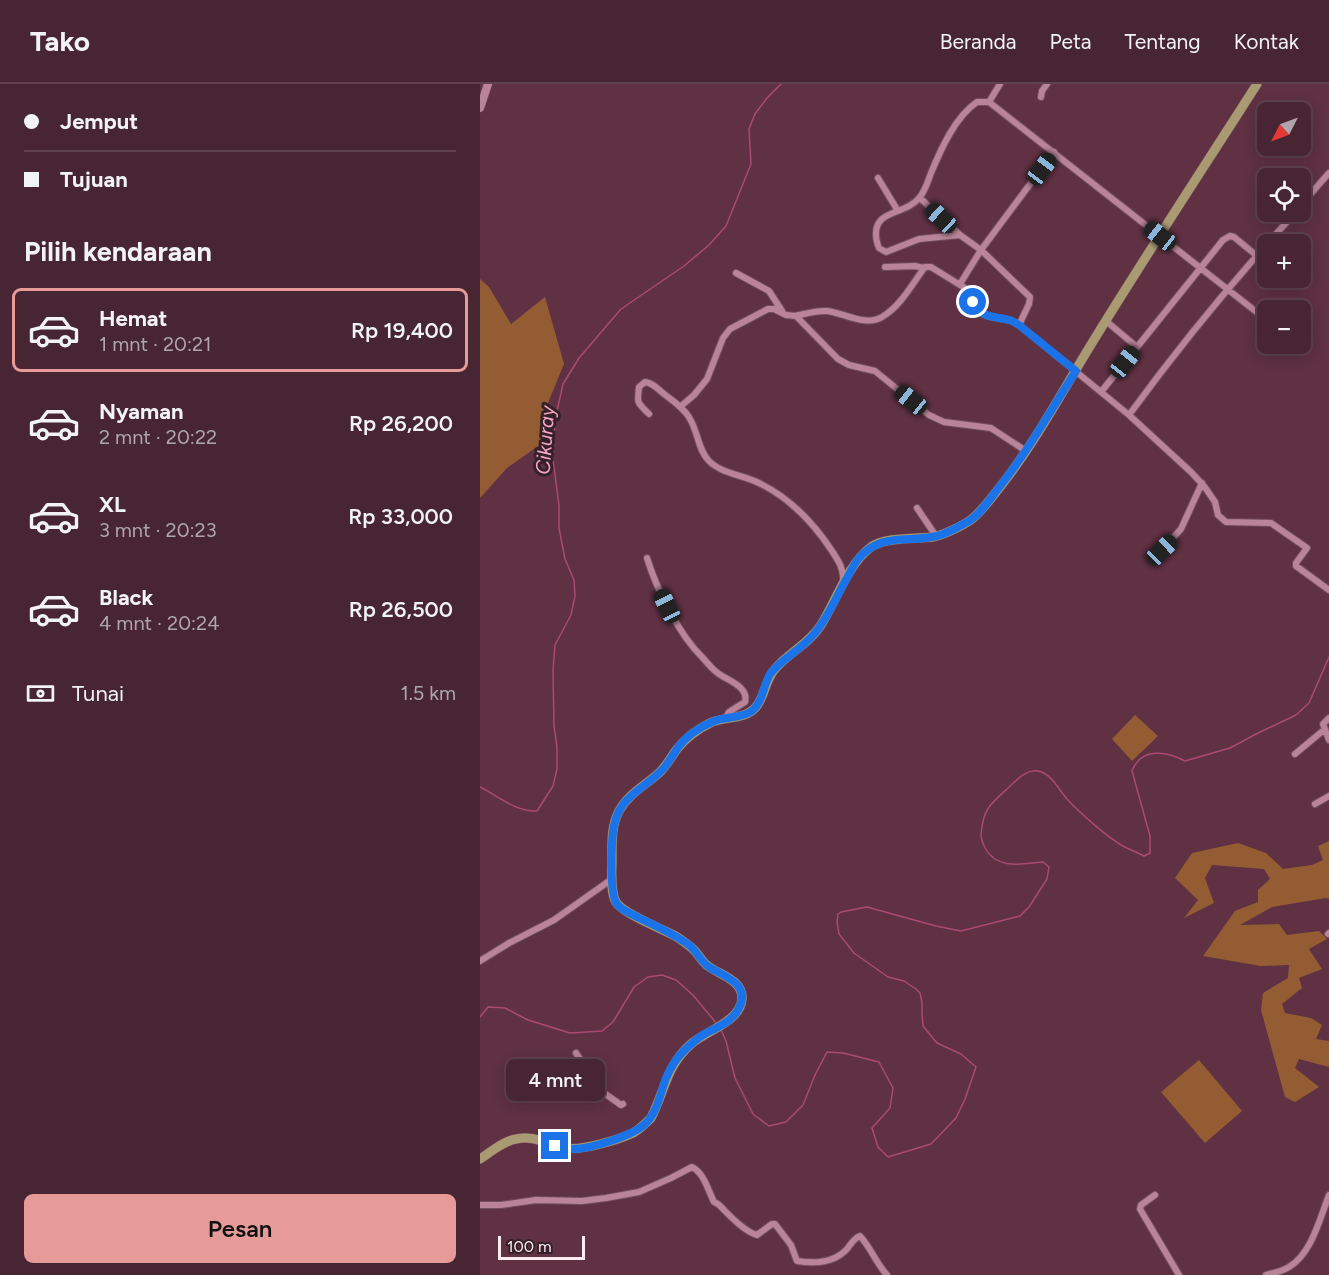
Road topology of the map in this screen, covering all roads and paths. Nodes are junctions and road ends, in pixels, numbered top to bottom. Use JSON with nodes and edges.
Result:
{"nodes":[{"id":1,"x":488,"y":84,"type":"edge"},
{"id":2,"x":1000,"y":84,"type":"edge"},
{"id":3,"x":1047,"y":84,"type":"edge"},
{"id":4,"x":1257,"y":84,"type":"edge"},
{"id":5,"x":1041,"y":97,"type":"dead end"},
{"id":6,"x":989,"y":102,"type":"junction"},
{"id":7,"x":480,"y":108,"type":"edge"},
{"id":8,"x":1054,"y":152,"type":"junction"},
{"id":9,"x":1329,"y":173,"type":"edge"},
{"id":10,"x":878,"y":178,"type":"dead end"},
{"id":11,"x":1311,"y":193,"type":"edge"},
{"id":12,"x":920,"y":198,"type":"junction"},
{"id":13,"x":898,"y":211,"type":"junction"},
{"id":14,"x":1287,"y":222,"type":"edge"},
{"id":15,"x":960,"y":235,"type":"junction"},
{"id":16,"x":1160,"y":236,"type":"junction"},
{"id":17,"x":981,"y":250,"type":"junction"},
{"id":18,"x":1256,"y":255,"type":"junction"},
{"id":19,"x":885,"y":267,"type":"dead end"},
{"id":20,"x":924,"y":268,"type":"junction"},
{"id":21,"x":1201,"y":269,"type":"junction"},
{"id":22,"x":736,"y":273,"type":"dead end"},
{"id":23,"x":960,"y":284,"type":"junction"},
{"id":24,"x":1228,"y":289,"type":"junction"},
{"id":25,"x":1257,"y":312,"type":"edge"},
{"id":26,"x":784,"y":314,"type":"junction"},
{"id":27,"x":795,"y":316,"type":"junction"},
{"id":28,"x":1106,"y":321,"type":"junction"},
{"id":29,"x":1019,"y":325,"type":"junction"},
{"id":30,"x":1137,"y":347,"type":"junction"},
{"id":31,"x":1076,"y":371,"type":"junction"},
{"id":32,"x":1101,"y":392,"type":"junction"},
{"id":33,"x":680,"y":407,"type":"junction"},
{"id":34,"x":649,"y":414,"type":"dead end"},
{"id":35,"x":1129,"y":415,"type":"junction"},
{"id":36,"x":1026,"y":451,"type":"junction"},
{"id":37,"x":1202,"y":483,"type":"junction"},
{"id":38,"x":917,"y":508,"type":"dead end"},
{"id":39,"x":936,"y":536,"type":"junction"},
{"id":40,"x":1162,"y":550,"type":"dead end"},
{"id":41,"x":647,"y":558,"type":"dead end"},
{"id":42,"x":842,"y":587,"type":"junction"},
{"id":43,"x":1329,"y":590,"type":"edge"},
{"id":44,"x":726,"y":717,"type":"junction"},
{"id":45,"x":1329,"y":718,"type":"edge"},
{"id":46,"x":1325,"y":729,"type":"junction"},
{"id":47,"x":1329,"y":740,"type":"edge"},
{"id":48,"x":1295,"y":754,"type":"dead end"},
{"id":49,"x":1329,"y":796,"type":"edge"},
{"id":50,"x":1315,"y":804,"type":"dead end"},
{"id":51,"x":612,"y":879,"type":"junction"},
{"id":52,"x":480,"y":961,"type":"edge"},
{"id":53,"x":576,"y":1053,"type":"dead end"},
{"id":54,"x":623,"y":1104,"type":"dead end"},
{"id":55,"x":480,"y":1160,"type":"edge"},
{"id":56,"x":1155,"y":1195,"type":"dead end"},
{"id":57,"x":1329,"y":1195,"type":"edge"},
{"id":58,"x":480,"y":1205,"type":"edge"},
{"id":59,"x":887,"y":1275,"type":"edge"},
{"id":60,"x":1179,"y":1275,"type":"edge"},
{"id":61,"x":1266,"y":1275,"type":"edge"}],
"edges":[{"from":1,"to":7,"type":"street"},
{"from":2,"to":6,"type":"street"},
{"from":3,"to":5,"type":"street"},
{"from":4,"to":16,"type":"main road"},
{"from":6,"to":8,"type":"street"},
{"from":6,"to":12,"type":"street"},
{"from":8,"to":16,"type":"street"},
{"from":8,"to":17,"type":"street"},
{"from":9,"to":11,"type":"street"},
{"from":10,"to":13,"type":"street"},
{"from":12,"to":13,"type":"street"},
{"from":12,"to":15,"type":"street"},
{"from":13,"to":15,"type":"street"},
{"from":14,"to":18,"type":"street"},
{"from":15,"to":17,"type":"street"},
{"from":16,"to":21,"type":"street"},
{"from":16,"to":28,"type":"main road"},
{"from":17,"to":23,"type":"street"},
{"from":17,"to":29,"type":"street"},
{"from":18,"to":21,"type":"street"},
{"from":18,"to":24,"type":"street"},
{"from":19,"to":20,"type":"street"},
{"from":20,"to":23,"type":"street"},
{"from":20,"to":27,"type":"street"},
{"from":21,"to":24,"type":"street"},
{"from":21,"to":30,"type":"street"},
{"from":22,"to":26,"type":"street"},
{"from":23,"to":29,"type":"street"},
{"from":24,"to":25,"type":"street"},
{"from":24,"to":35,"type":"street"},
{"from":26,"to":27,"type":"street"},
{"from":26,"to":33,"type":"street"},
{"from":27,"to":36,"type":"street"},
{"from":28,"to":30,"type":"street"},
{"from":28,"to":31,"type":"main road"},
{"from":29,"to":31,"type":"street"},
{"from":30,"to":32,"type":"street"},
{"from":31,"to":32,"type":"street"},
{"from":31,"to":36,"type":"main road"},
{"from":32,"to":35,"type":"street"},
{"from":33,"to":34,"type":"street"},
{"from":33,"to":42,"type":"street"},
{"from":35,"to":37,"type":"street"},
{"from":36,"to":39,"type":"main road"},
{"from":37,"to":40,"type":"street"},
{"from":37,"to":43,"type":"street"},
{"from":38,"to":39,"type":"street"},
{"from":39,"to":42,"type":"main road"},
{"from":41,"to":44,"type":"street"},
{"from":42,"to":44,"type":"main road"},
{"from":44,"to":51,"type":"main road"},
{"from":45,"to":46,"type":"street"},
{"from":46,"to":47,"type":"street"},
{"from":46,"to":48,"type":"street"},
{"from":49,"to":50,"type":"street"},
{"from":51,"to":52,"type":"street"},
{"from":51,"to":55,"type":"main road"},
{"from":53,"to":54,"type":"street"},
{"from":56,"to":60,"type":"street"},
{"from":57,"to":61,"type":"street"},
{"from":58,"to":59,"type":"street"}]}
